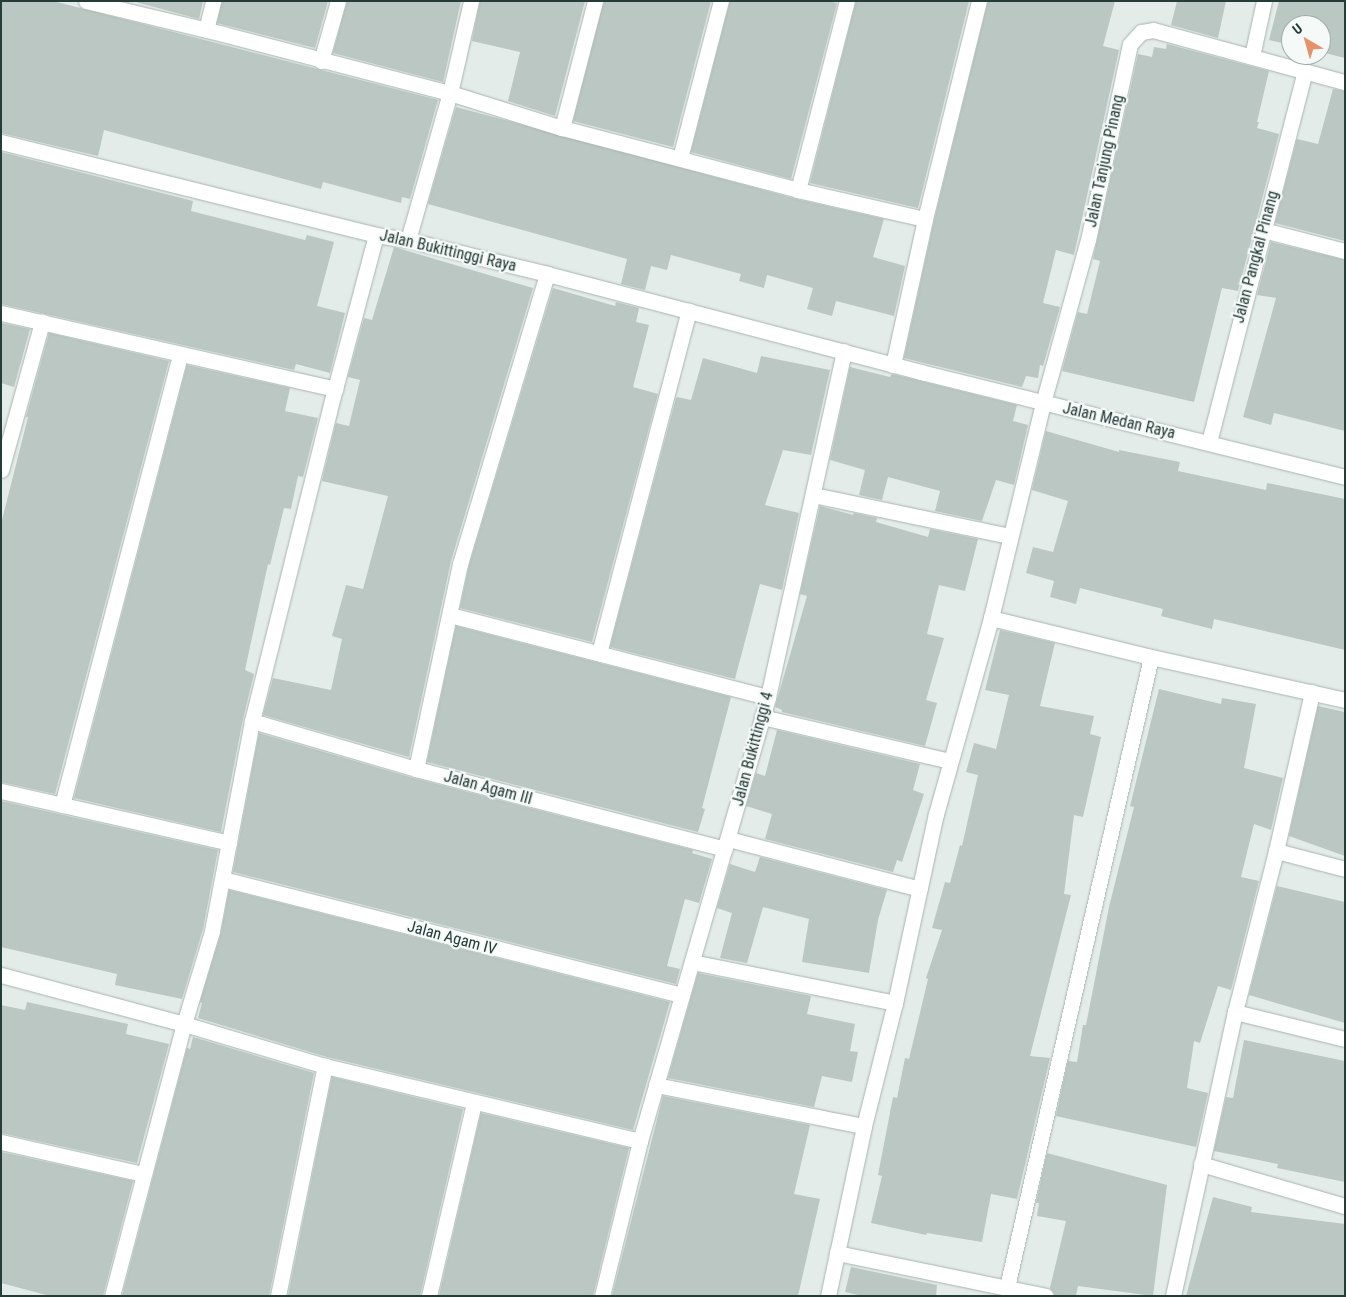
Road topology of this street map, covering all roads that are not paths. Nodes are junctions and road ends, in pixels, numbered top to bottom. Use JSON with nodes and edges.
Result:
{"nodes":[{"id":1,"x":86,"y":1,"type":"edge"},
{"id":2,"x":213,"y":1,"type":"edge"},
{"id":3,"x":338,"y":1,"type":"edge"},
{"id":4,"x":471,"y":1,"type":"edge"},
{"id":5,"x":594,"y":1,"type":"edge"},
{"id":6,"x":721,"y":1,"type":"edge"},
{"id":7,"x":847,"y":1,"type":"edge"},
{"id":8,"x":979,"y":1,"type":"edge"},
{"id":9,"x":1264,"y":1,"type":"edge"},
{"id":10,"x":206,"y":30,"type":"junction"},
{"id":11,"x":1252,"y":56,"type":"junction"},
{"id":12,"x":321,"y":60,"type":"junction"},
{"id":13,"x":1305,"y":72,"type":"junction"},
{"id":14,"x":1345,"y":82,"type":"edge"},
{"id":15,"x":450,"y":93,"type":"junction"},
{"id":16,"x":562,"y":128,"type":"junction"},
{"id":17,"x":1,"y":142,"type":"edge"},
{"id":18,"x":680,"y":158,"type":"junction"},
{"id":19,"x":798,"y":190,"type":"junction"},
{"id":20,"x":925,"y":219,"type":"junction"},
{"id":21,"x":1263,"y":230,"type":"junction"},
{"id":22,"x":376,"y":235,"type":"junction"},
{"id":23,"x":408,"y":240,"type":"junction"},
{"id":24,"x":1345,"y":251,"type":"edge"},
{"id":25,"x":547,"y":274,"type":"junction"},
{"id":26,"x":689,"y":311,"type":"junction"},
{"id":27,"x":1,"y":313,"type":"edge"},
{"id":28,"x":42,"y":322,"type":"junction"},
{"id":29,"x":844,"y":351,"type":"junction"},
{"id":30,"x":180,"y":354,"type":"junction"},
{"id":31,"x":893,"y":365,"type":"junction"},
{"id":32,"x":335,"y":389,"type":"junction"},
{"id":33,"x":1043,"y":403,"type":"junction"},
{"id":34,"x":1208,"y":442,"type":"junction"},
{"id":35,"x":1,"y":470,"type":"edge"},
{"id":36,"x":1345,"y":478,"type":"edge"},
{"id":37,"x":812,"y":496,"type":"junction"},
{"id":38,"x":1010,"y":536,"type":"junction"},
{"id":39,"x":450,"y":615,"type":"junction"},
{"id":40,"x":991,"y":618,"type":"junction"},
{"id":41,"x":599,"y":653,"type":"junction"},
{"id":42,"x":1151,"y":658,"type":"junction"},
{"id":43,"x":1312,"y":692,"type":"junction"},
{"id":44,"x":768,"y":697,"type":"junction"},
{"id":45,"x":1345,"y":700,"type":"edge"},
{"id":46,"x":762,"y":717,"type":"junction"},
{"id":47,"x":252,"y":721,"type":"junction"},
{"id":48,"x":950,"y":761,"type":"junction"},
{"id":49,"x":416,"y":769,"type":"junction"},
{"id":50,"x":1,"y":791,"type":"edge"},
{"id":51,"x":62,"y":805,"type":"junction"},
{"id":52,"x":228,"y":843,"type":"junction"},
{"id":53,"x":727,"y":844,"type":"junction"},
{"id":54,"x":1276,"y":851,"type":"junction"},
{"id":55,"x":1345,"y":869,"type":"edge"},
{"id":56,"x":223,"y":879,"type":"junction"},
{"id":57,"x":920,"y":889,"type":"junction"},
{"id":58,"x":692,"y":962,"type":"junction"},
{"id":59,"x":1,"y":975,"type":"edge"},
{"id":60,"x":682,"y":995,"type":"junction"},
{"id":61,"x":895,"y":1003,"type":"junction"},
{"id":62,"x":1235,"y":1012,"type":"junction"},
{"id":63,"x":184,"y":1024,"type":"junction"},
{"id":64,"x":1345,"y":1039,"type":"edge"},
{"id":65,"x":325,"y":1066,"type":"junction"},
{"id":66,"x":656,"y":1085,"type":"junction"},
{"id":67,"x":474,"y":1103,"type":"junction"},
{"id":68,"x":864,"y":1126,"type":"junction"},
{"id":69,"x":640,"y":1141,"type":"junction"},
{"id":70,"x":1,"y":1142,"type":"edge"},
{"id":71,"x":1201,"y":1164,"type":"junction"},
{"id":72,"x":143,"y":1174,"type":"junction"},
{"id":73,"x":1345,"y":1206,"type":"edge"},
{"id":74,"x":837,"y":1253,"type":"junction"},
{"id":75,"x":1007,"y":1287,"type":"junction"},
{"id":76,"x":112,"y":1296,"type":"edge"},
{"id":77,"x":278,"y":1296,"type":"edge"},
{"id":78,"x":429,"y":1296,"type":"edge"},
{"id":79,"x":602,"y":1296,"type":"edge"},
{"id":80,"x":828,"y":1296,"type":"edge"},
{"id":81,"x":1046,"y":1296,"type":"edge"},
{"id":82,"x":1173,"y":1296,"type":"edge"}],
"edges":[{"from":1,"to":10,"type":"street"},
{"from":2,"to":10,"type":"street"},
{"from":3,"to":12,"type":"street"},
{"from":4,"to":15,"type":"street"},
{"from":5,"to":16,"type":"street"},
{"from":6,"to":18,"type":"street"},
{"from":7,"to":19,"type":"street"},
{"from":8,"to":20,"type":"street"},
{"from":9,"to":11,"type":"street"},
{"from":10,"to":12,"type":"street"},
{"from":11,"to":13,"type":"street"},
{"from":11,"to":33,"type":"street","name":"Jalan Tanjung Pinang"},
{"from":12,"to":15,"type":"street"},
{"from":13,"to":14,"type":"street"},
{"from":13,"to":21,"type":"street","name":"Jalan Pangkal Pinang"},
{"from":15,"to":16,"type":"street"},
{"from":15,"to":23,"type":"street"},
{"from":16,"to":18,"type":"street"},
{"from":17,"to":22,"type":"street","name":"Jalan Bukittinggi Raya"},
{"from":18,"to":19,"type":"street"},
{"from":19,"to":20,"type":"street"},
{"from":20,"to":31,"type":"street"},
{"from":21,"to":24,"type":"street"},
{"from":21,"to":34,"type":"street","name":"Jalan Pangkal Pinang"},
{"from":22,"to":23,"type":"street","name":"Jalan Bukittinggi Raya"},
{"from":22,"to":32,"type":"street"},
{"from":23,"to":25,"type":"street","name":"Jalan Bukittinggi Raya"},
{"from":25,"to":26,"type":"street","name":"Jalan Bukittinggi Raya"},
{"from":25,"to":39,"type":"street"},
{"from":26,"to":29,"type":"street","name":"Jalan Bukittinggi Raya"},
{"from":26,"to":41,"type":"street"},
{"from":27,"to":28,"type":"street"},
{"from":28,"to":30,"type":"street"},
{"from":28,"to":35,"type":"street"},
{"from":29,"to":31,"type":"street","name":"Jalan Bukittinggi Raya"},
{"from":29,"to":37,"type":"street","name":"Jalan Bukittinggi 4"},
{"from":30,"to":32,"type":"street"},
{"from":30,"to":51,"type":"street"},
{"from":31,"to":33,"type":"street","name":"Jalan Medan Raya"},
{"from":32,"to":47,"type":"street"},
{"from":33,"to":34,"type":"street","name":"Jalan Medan Raya"},
{"from":33,"to":38,"type":"street"},
{"from":34,"to":36,"type":"street","name":"Jalan Medan Raya"},
{"from":37,"to":38,"type":"street"},
{"from":37,"to":44,"type":"street","name":"Jalan Bukittinggi 4"},
{"from":38,"to":40,"type":"street"},
{"from":39,"to":41,"type":"street"},
{"from":39,"to":49,"type":"street"},
{"from":40,"to":42,"type":"street"},
{"from":40,"to":48,"type":"street"},
{"from":41,"to":44,"type":"street"},
{"from":42,"to":43,"type":"street"},
{"from":42,"to":75,"type":"street"},
{"from":43,"to":45,"type":"street"},
{"from":43,"to":54,"type":"street"},
{"from":44,"to":46,"type":"street","name":"Jalan Bukittinggi 4"},
{"from":46,"to":48,"type":"street"},
{"from":46,"to":53,"type":"street","name":"Jalan Bukittinggi 4"},
{"from":47,"to":49,"type":"street","name":"Jalan Agam III"},
{"from":47,"to":52,"type":"street"},
{"from":48,"to":57,"type":"street"},
{"from":49,"to":53,"type":"street","name":"Jalan Agam III"},
{"from":50,"to":51,"type":"street"},
{"from":51,"to":52,"type":"street"},
{"from":52,"to":56,"type":"street"},
{"from":53,"to":57,"type":"street","name":"Jalan Agam III"},
{"from":53,"to":58,"type":"street","name":"Jalan Bukittinggi 4"},
{"from":54,"to":55,"type":"street"},
{"from":54,"to":62,"type":"street"},
{"from":56,"to":60,"type":"street","name":"Jalan Agam IV"},
{"from":56,"to":63,"type":"street"},
{"from":57,"to":61,"type":"street"},
{"from":58,"to":60,"type":"street","name":"Jalan Bukittinggi 4"},
{"from":58,"to":61,"type":"street"},
{"from":59,"to":63,"type":"street"},
{"from":60,"to":66,"type":"street","name":"Jalan Bukittinggi 4"},
{"from":61,"to":68,"type":"street"},
{"from":62,"to":64,"type":"street"},
{"from":62,"to":71,"type":"street"},
{"from":63,"to":65,"type":"street"},
{"from":63,"to":72,"type":"street"},
{"from":65,"to":67,"type":"street"},
{"from":65,"to":77,"type":"street"},
{"from":66,"to":68,"type":"street"},
{"from":66,"to":69,"type":"street","name":"Jalan Bukittinggi 4"},
{"from":67,"to":69,"type":"street"},
{"from":67,"to":78,"type":"street"},
{"from":68,"to":74,"type":"street"},
{"from":69,"to":79,"type":"street","name":"Jalan Bukittinggi 4"},
{"from":70,"to":72,"type":"street"},
{"from":71,"to":73,"type":"street"},
{"from":71,"to":82,"type":"street"},
{"from":72,"to":76,"type":"street"},
{"from":74,"to":75,"type":"street"},
{"from":74,"to":80,"type":"street"},
{"from":75,"to":81,"type":"street"}]}
